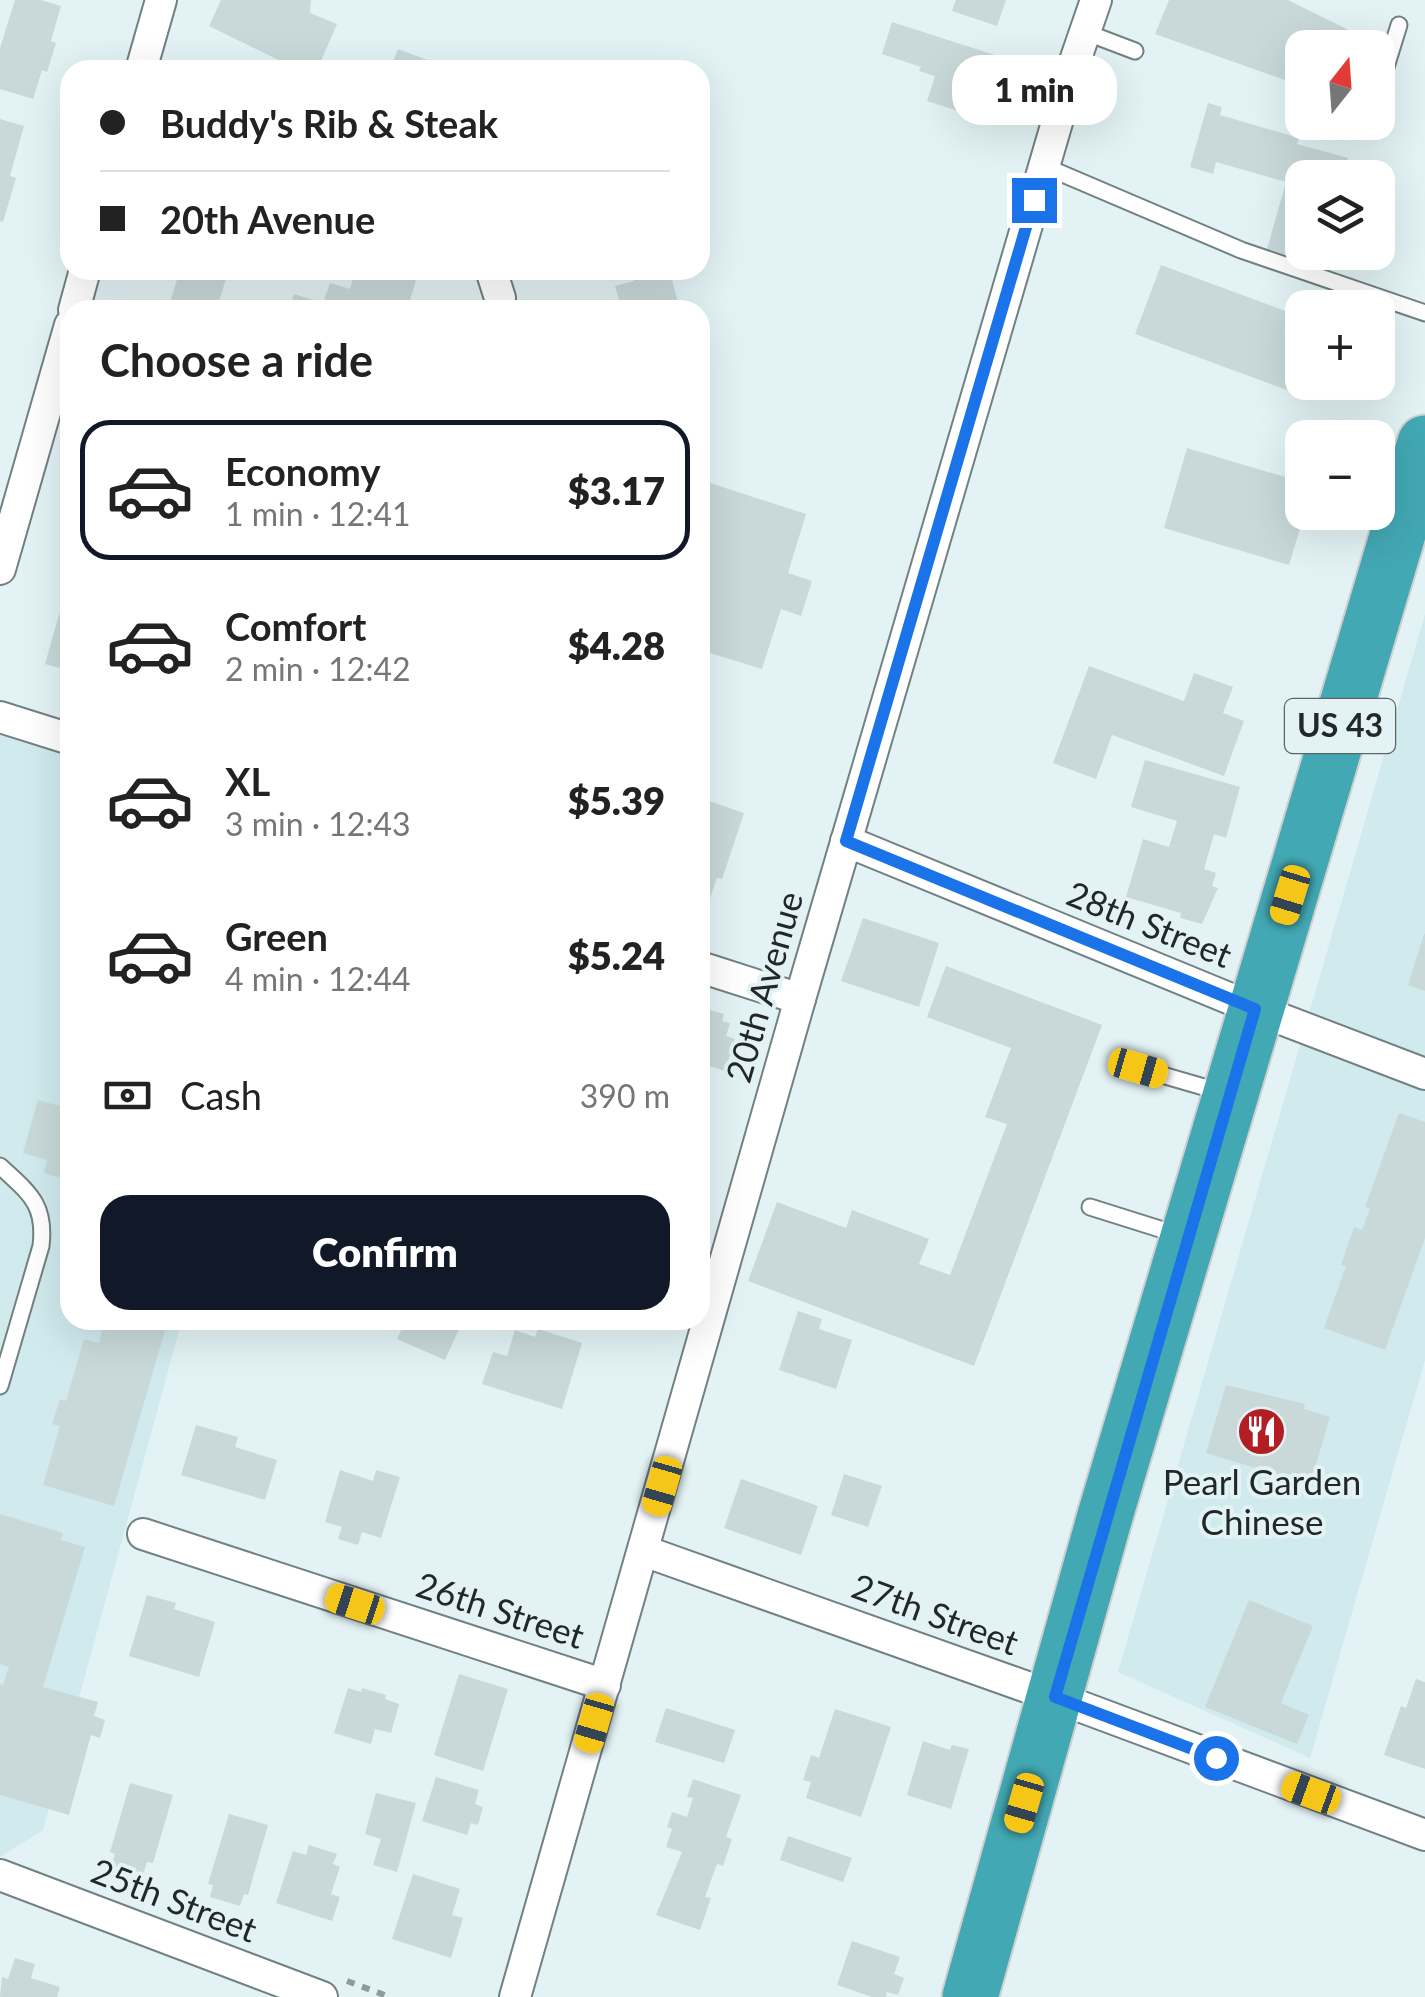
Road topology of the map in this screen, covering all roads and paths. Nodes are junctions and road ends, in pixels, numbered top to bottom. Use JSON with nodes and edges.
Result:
{"nodes":[{"id":1,"x":161,"y":0,"type":"edge"},
{"id":2,"x":1096,"y":0,"type":"edge"},
{"id":3,"x":1399,"y":25,"type":"dead end"},
{"id":4,"x":1085,"y":32,"type":"junction"},
{"id":5,"x":1395,"y":38,"type":"edge"},
{"id":6,"x":1135,"y":51,"type":"dead end"},
{"id":7,"x":144,"y":60,"type":"edge"},
{"id":8,"x":1044,"y":166,"type":"junction"},
{"id":9,"x":1425,"y":313,"type":"edge"},
{"id":10,"x":60,"y":360,"type":"edge"},
{"id":11,"x":1425,"y":442,"type":"edge"},
{"id":12,"x":0,"y":569,"type":"edge"},
{"id":13,"x":0,"y":717,"type":"edge"},
{"id":14,"x":60,"y":736,"type":"edge"},
{"id":15,"x":846,"y":841,"type":"junction"},
{"id":16,"x":710,"y":970,"type":"edge"},
{"id":17,"x":800,"y":1000,"type":"junction"},
{"id":18,"x":1255,"y":1009,"type":"junction"},
{"id":19,"x":1138,"y":1068,"type":"dead end"},
{"id":20,"x":1425,"y":1074,"type":"edge"},
{"id":21,"x":1230,"y":1094,"type":"junction"},
{"id":22,"x":0,"y":1166,"type":"edge"},
{"id":23,"x":1090,"y":1206,"type":"dead end"},
{"id":24,"x":1188,"y":1238,"type":"junction"},
{"id":25,"x":710,"y":1318,"type":"edge"},
{"id":26,"x":707,"y":1330,"type":"edge"},
{"id":27,"x":0,"y":1386,"type":"edge"},
{"id":28,"x":143,"y":1534,"type":"dead end"},
{"id":29,"x":644,"y":1551,"type":"junction"},
{"id":30,"x":605,"y":1685,"type":"junction"},
{"id":31,"x":1055,"y":1697,"type":"junction"},
{"id":32,"x":1425,"y":1835,"type":"edge"},
{"id":33,"x":0,"y":1875,"type":"edge"},
{"id":34,"x":322,"y":1997,"type":"edge"},
{"id":35,"x":515,"y":1997,"type":"edge"},
{"id":36,"x":970,"y":1997,"type":"edge"}],
"edges":[{"from":1,"to":7,"type":"street"},
{"from":2,"to":4,"type":"street","name":"20th Avenue"},
{"from":3,"to":5,"type":"lane"},
{"from":4,"to":6,"type":"lane"},
{"from":4,"to":8,"type":"street","name":"20th Avenue"},
{"from":8,"to":9,"type":"lane"},
{"from":8,"to":15,"type":"street","name":"20th Avenue"},
{"from":10,"to":12,"type":"street"},
{"from":11,"to":18,"type":"highway","number":"US 43"},
{"from":13,"to":14,"type":"street"},
{"from":15,"to":17,"type":"street","name":"20th Avenue"},
{"from":15,"to":18,"type":"street","name":"28th Street"},
{"from":16,"to":17,"type":"street"},
{"from":17,"to":25,"type":"street","name":"20th Avenue"},
{"from":18,"to":20,"type":"street","name":"28th Street"},
{"from":18,"to":21,"type":"highway","number":"US 43"},
{"from":19,"to":21,"type":"lane"},
{"from":21,"to":24,"type":"highway","number":"US 43"},
{"from":22,"to":27,"type":"lane"},
{"from":23,"to":24,"type":"lane"},
{"from":24,"to":31,"type":"highway","number":"US 43"},
{"from":26,"to":29,"type":"street","name":"20th Avenue"},
{"from":28,"to":30,"type":"street","name":"26th Street"},
{"from":29,"to":30,"type":"street","name":"20th Avenue"},
{"from":29,"to":31,"type":"street","name":"27th Street"},
{"from":30,"to":35,"type":"street","name":"20th Avenue"},
{"from":31,"to":32,"type":"street","name":"27th Street"},
{"from":31,"to":36,"type":"highway","number":"US 43"},
{"from":33,"to":34,"type":"street","name":"25th Street"}]}
